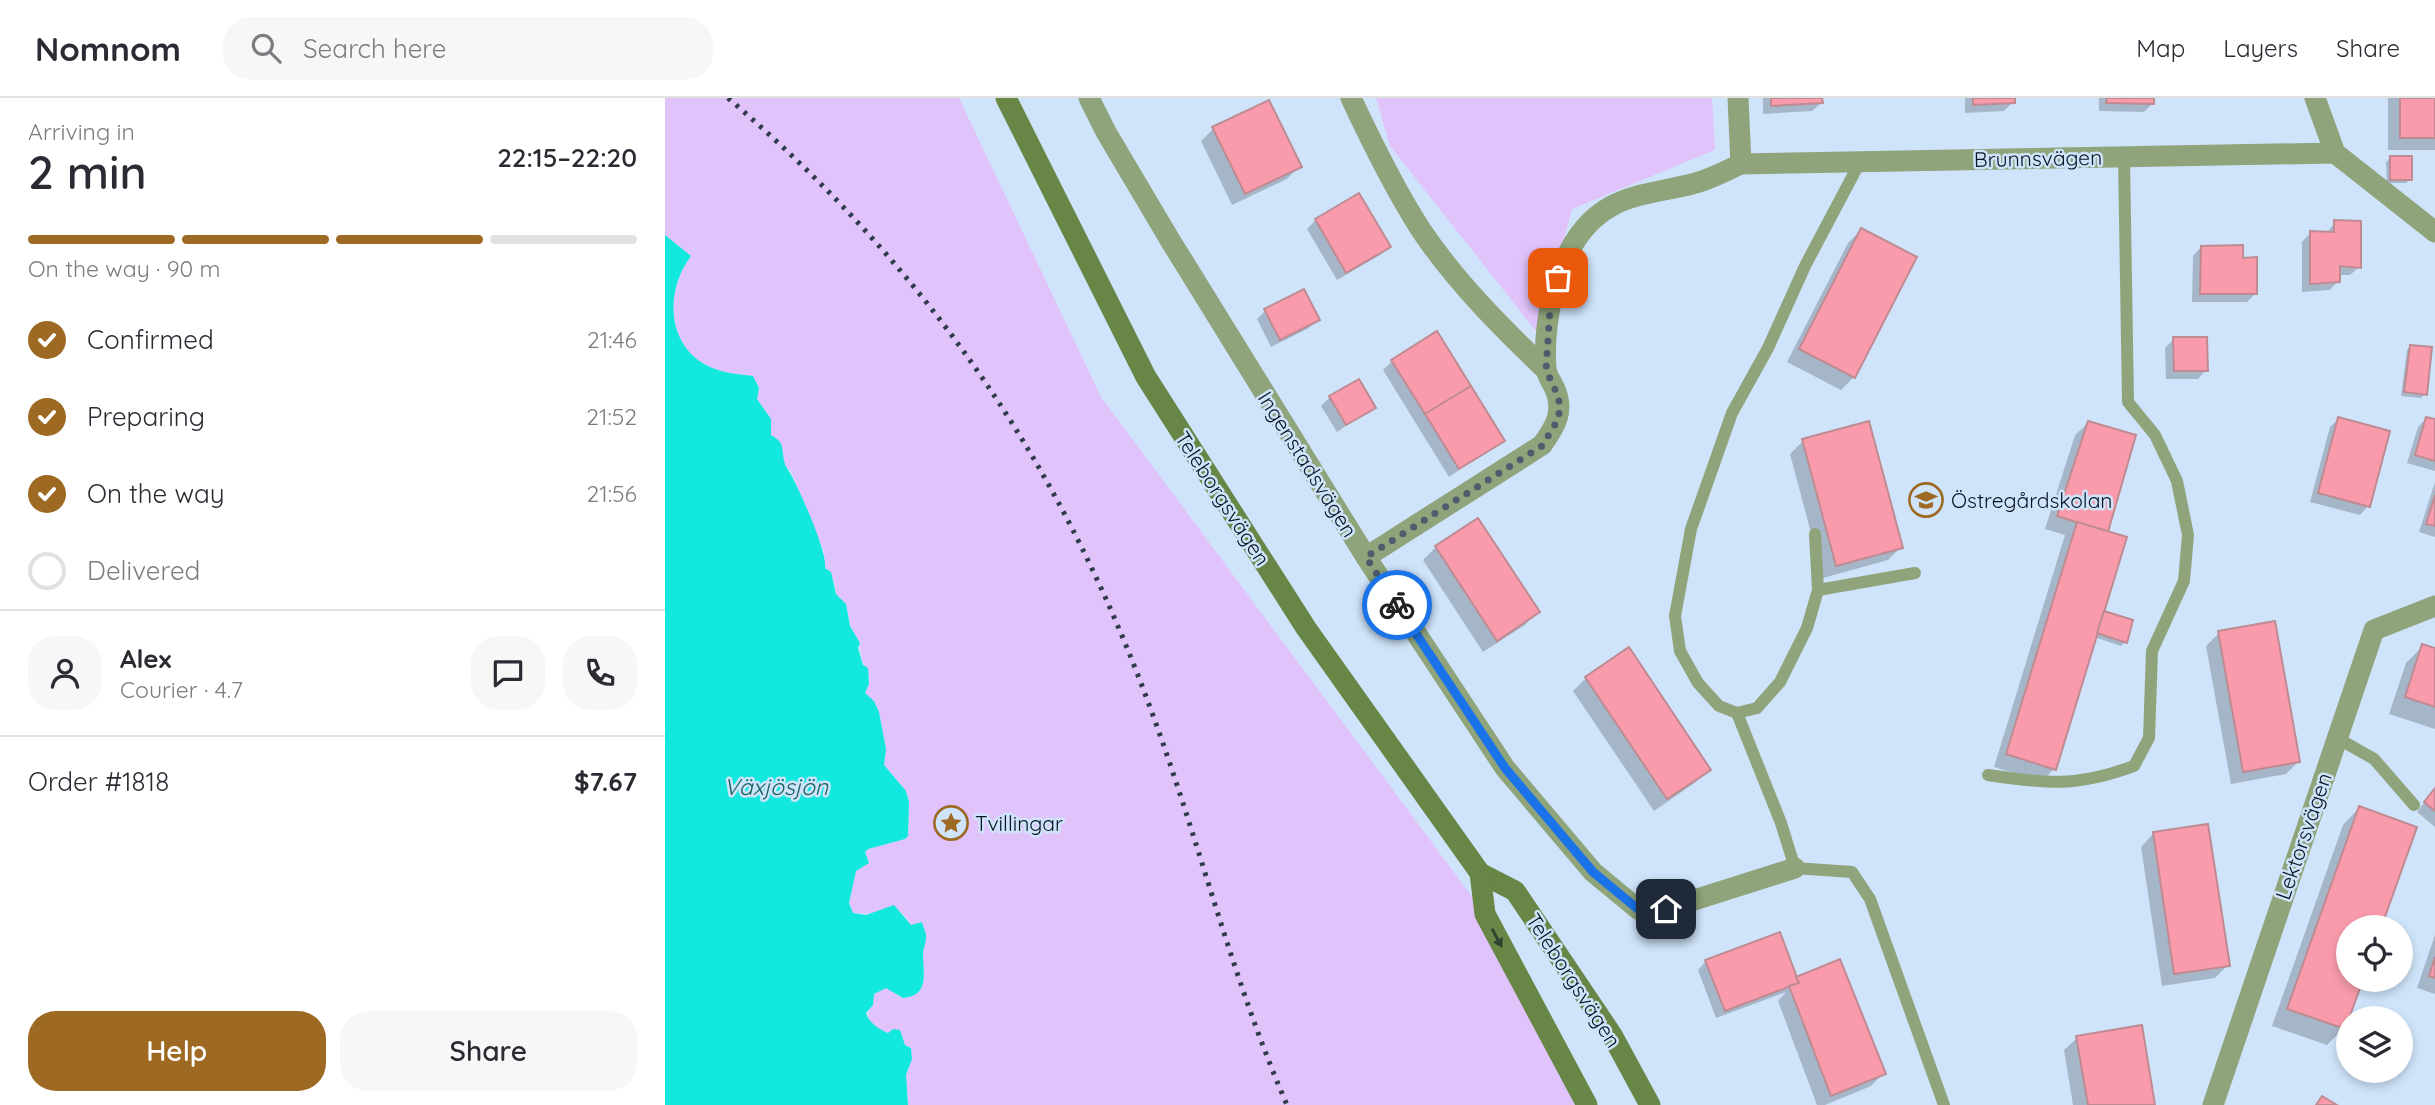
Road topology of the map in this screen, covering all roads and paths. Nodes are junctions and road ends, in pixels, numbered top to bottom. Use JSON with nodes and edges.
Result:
{"nodes":[{"id":1,"x":1006,"y":98,"type":"edge"},
{"id":2,"x":1090,"y":98,"type":"edge"},
{"id":3,"x":1351,"y":98,"type":"edge"},
{"id":4,"x":1738,"y":98,"type":"edge"},
{"id":5,"x":2315,"y":98,"type":"edge"},
{"id":6,"x":2335,"y":153,"type":"junction"},
{"id":7,"x":2124,"y":157,"type":"junction"},
{"id":8,"x":1860,"y":162,"type":"junction"},
{"id":9,"x":1741,"y":164,"type":"junction"},
{"id":10,"x":2435,"y":232,"type":"edge"},
{"id":11,"x":1546,"y":370,"type":"junction"},
{"id":12,"x":1815,"y":534,"type":"dead end"},
{"id":13,"x":1366,"y":557,"type":"junction"},
{"id":14,"x":1915,"y":573,"type":"dead end"},
{"id":15,"x":1818,"y":590,"type":"junction"},
{"id":16,"x":2435,"y":607,"type":"edge"},
{"id":17,"x":1737,"y":713,"type":"junction"},
{"id":18,"x":2337,"y":738,"type":"junction"},
{"id":19,"x":1988,"y":775,"type":"dead end"},
{"id":20,"x":2414,"y":805,"type":"dead end"},
{"id":21,"x":1795,"y":868,"type":"junction"},
{"id":22,"x":1480,"y":873,"type":"junction"},
{"id":23,"x":1587,"y":1105,"type":"edge"},
{"id":24,"x":1650,"y":1105,"type":"edge"},
{"id":25,"x":1944,"y":1105,"type":"edge"},
{"id":26,"x":2213,"y":1105,"type":"edge"}],
"edges":[{"from":1,"to":22,"type":"main road","name":"Teleborgsvägen"},
{"from":2,"to":13,"type":"street","name":"Ingenstadsvägen"},
{"from":3,"to":11,"type":"street"},
{"from":4,"to":9,"type":"street"},
{"from":5,"to":6,"type":"street"},
{"from":6,"to":7,"type":"street","name":"Brunnsvägen"},
{"from":6,"to":10,"type":"street"},
{"from":7,"to":8,"type":"street","name":"Brunnsvägen"},
{"from":7,"to":19,"type":"lane"},
{"from":8,"to":9,"type":"street","name":"Brunnsvägen"},
{"from":8,"to":17,"type":"lane"},
{"from":9,"to":11,"type":"street"},
{"from":11,"to":13,"type":"street"},
{"from":12,"to":15,"type":"lane"},
{"from":13,"to":21,"type":"street","name":"Ingenstadsvägen"},
{"from":14,"to":15,"type":"lane"},
{"from":15,"to":17,"type":"lane"},
{"from":16,"to":18,"type":"street","name":"Lektorsvägen"},
{"from":17,"to":21,"type":"lane"},
{"from":18,"to":20,"type":"lane"},
{"from":18,"to":26,"type":"street","name":"Lektorsvägen"},
{"from":21,"to":25,"type":"lane"},
{"from":22,"to":23,"type":"main road","name":"Teleborgsvägen","one_way":true},
{"from":22,"to":24,"type":"main road","name":"Teleborgsvägen"}]}
